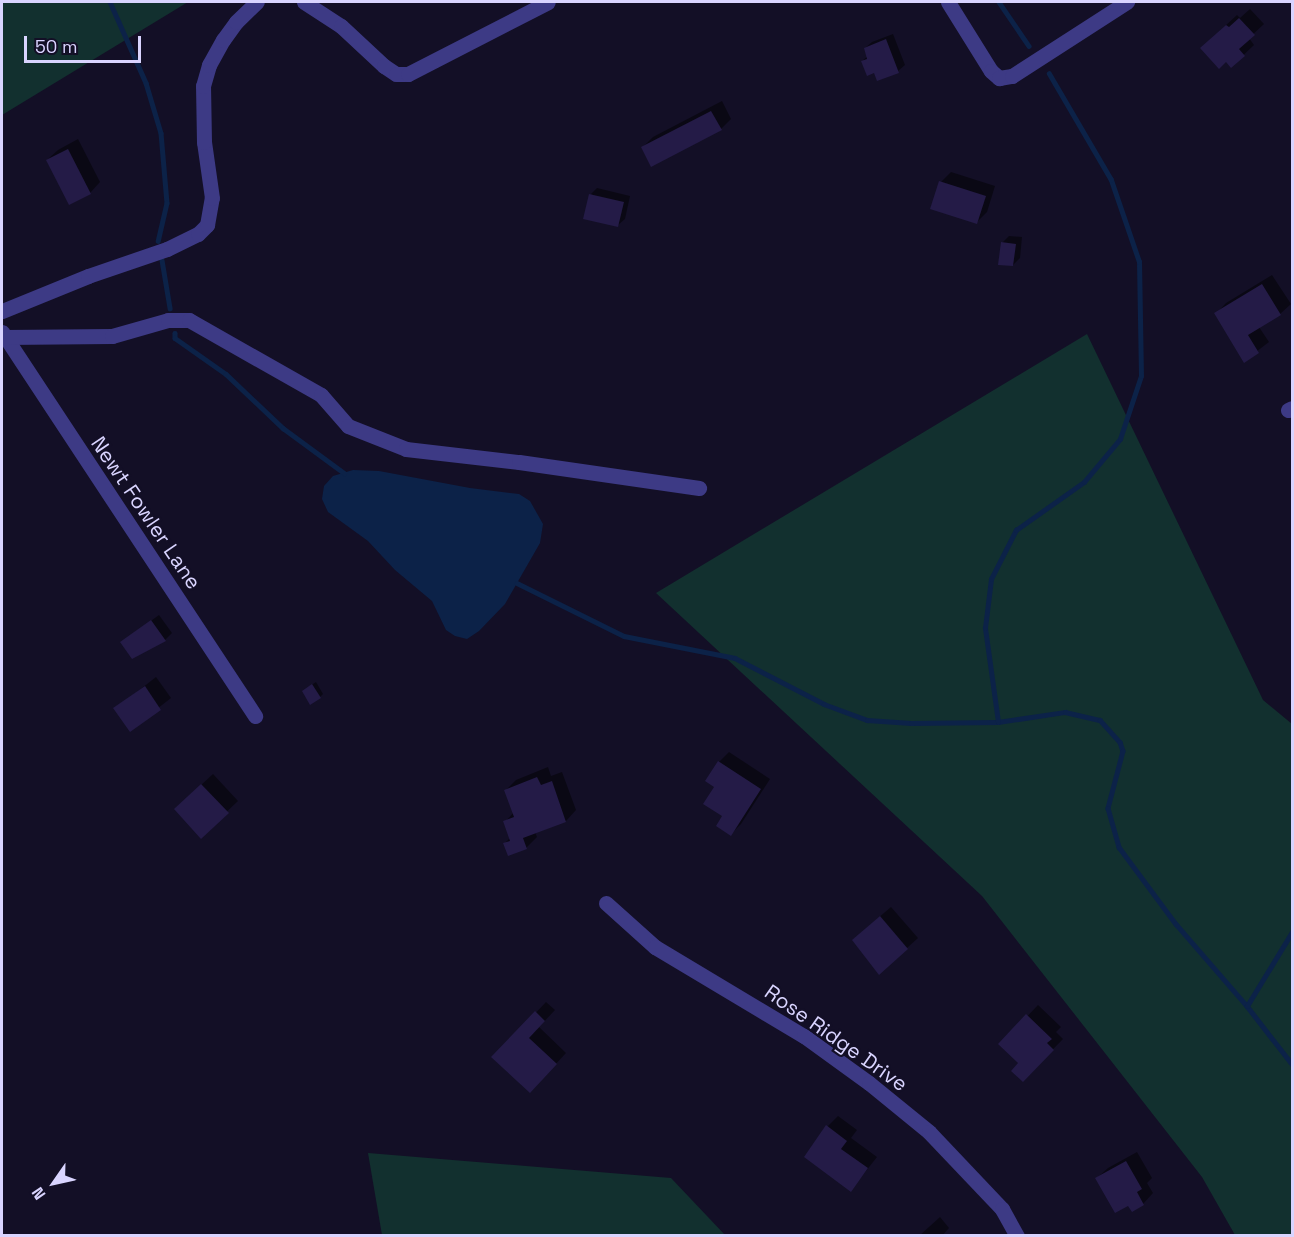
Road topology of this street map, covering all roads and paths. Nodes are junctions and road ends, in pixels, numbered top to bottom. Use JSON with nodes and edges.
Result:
{"nodes":[{"id":1,"x":257,"y":2,"type":"edge"},
{"id":2,"x":304,"y":2,"type":"edge"},
{"id":3,"x":548,"y":2,"type":"edge"},
{"id":4,"x":948,"y":2,"type":"edge"},
{"id":5,"x":1127,"y":2,"type":"edge"},
{"id":6,"x":2,"y":310,"type":"edge"},
{"id":7,"x":3,"y":335,"type":"edge"},
{"id":8,"x":699,"y":488,"type":"dead end"},
{"id":9,"x":255,"y":716,"type":"dead end"},
{"id":10,"x":606,"y":903,"type":"dead end"},
{"id":11,"x":1017,"y":1236,"type":"edge"}],
"edges":[{"from":1,"to":6,"type":"street"},
{"from":2,"to":3,"type":"street"},
{"from":4,"to":5,"type":"street"},
{"from":7,"to":8,"type":"street"},
{"from":7,"to":9,"type":"street","name":"Newt Fowler Lane"},
{"from":10,"to":11,"type":"street","name":"Rose Ridge Drive"}]}
